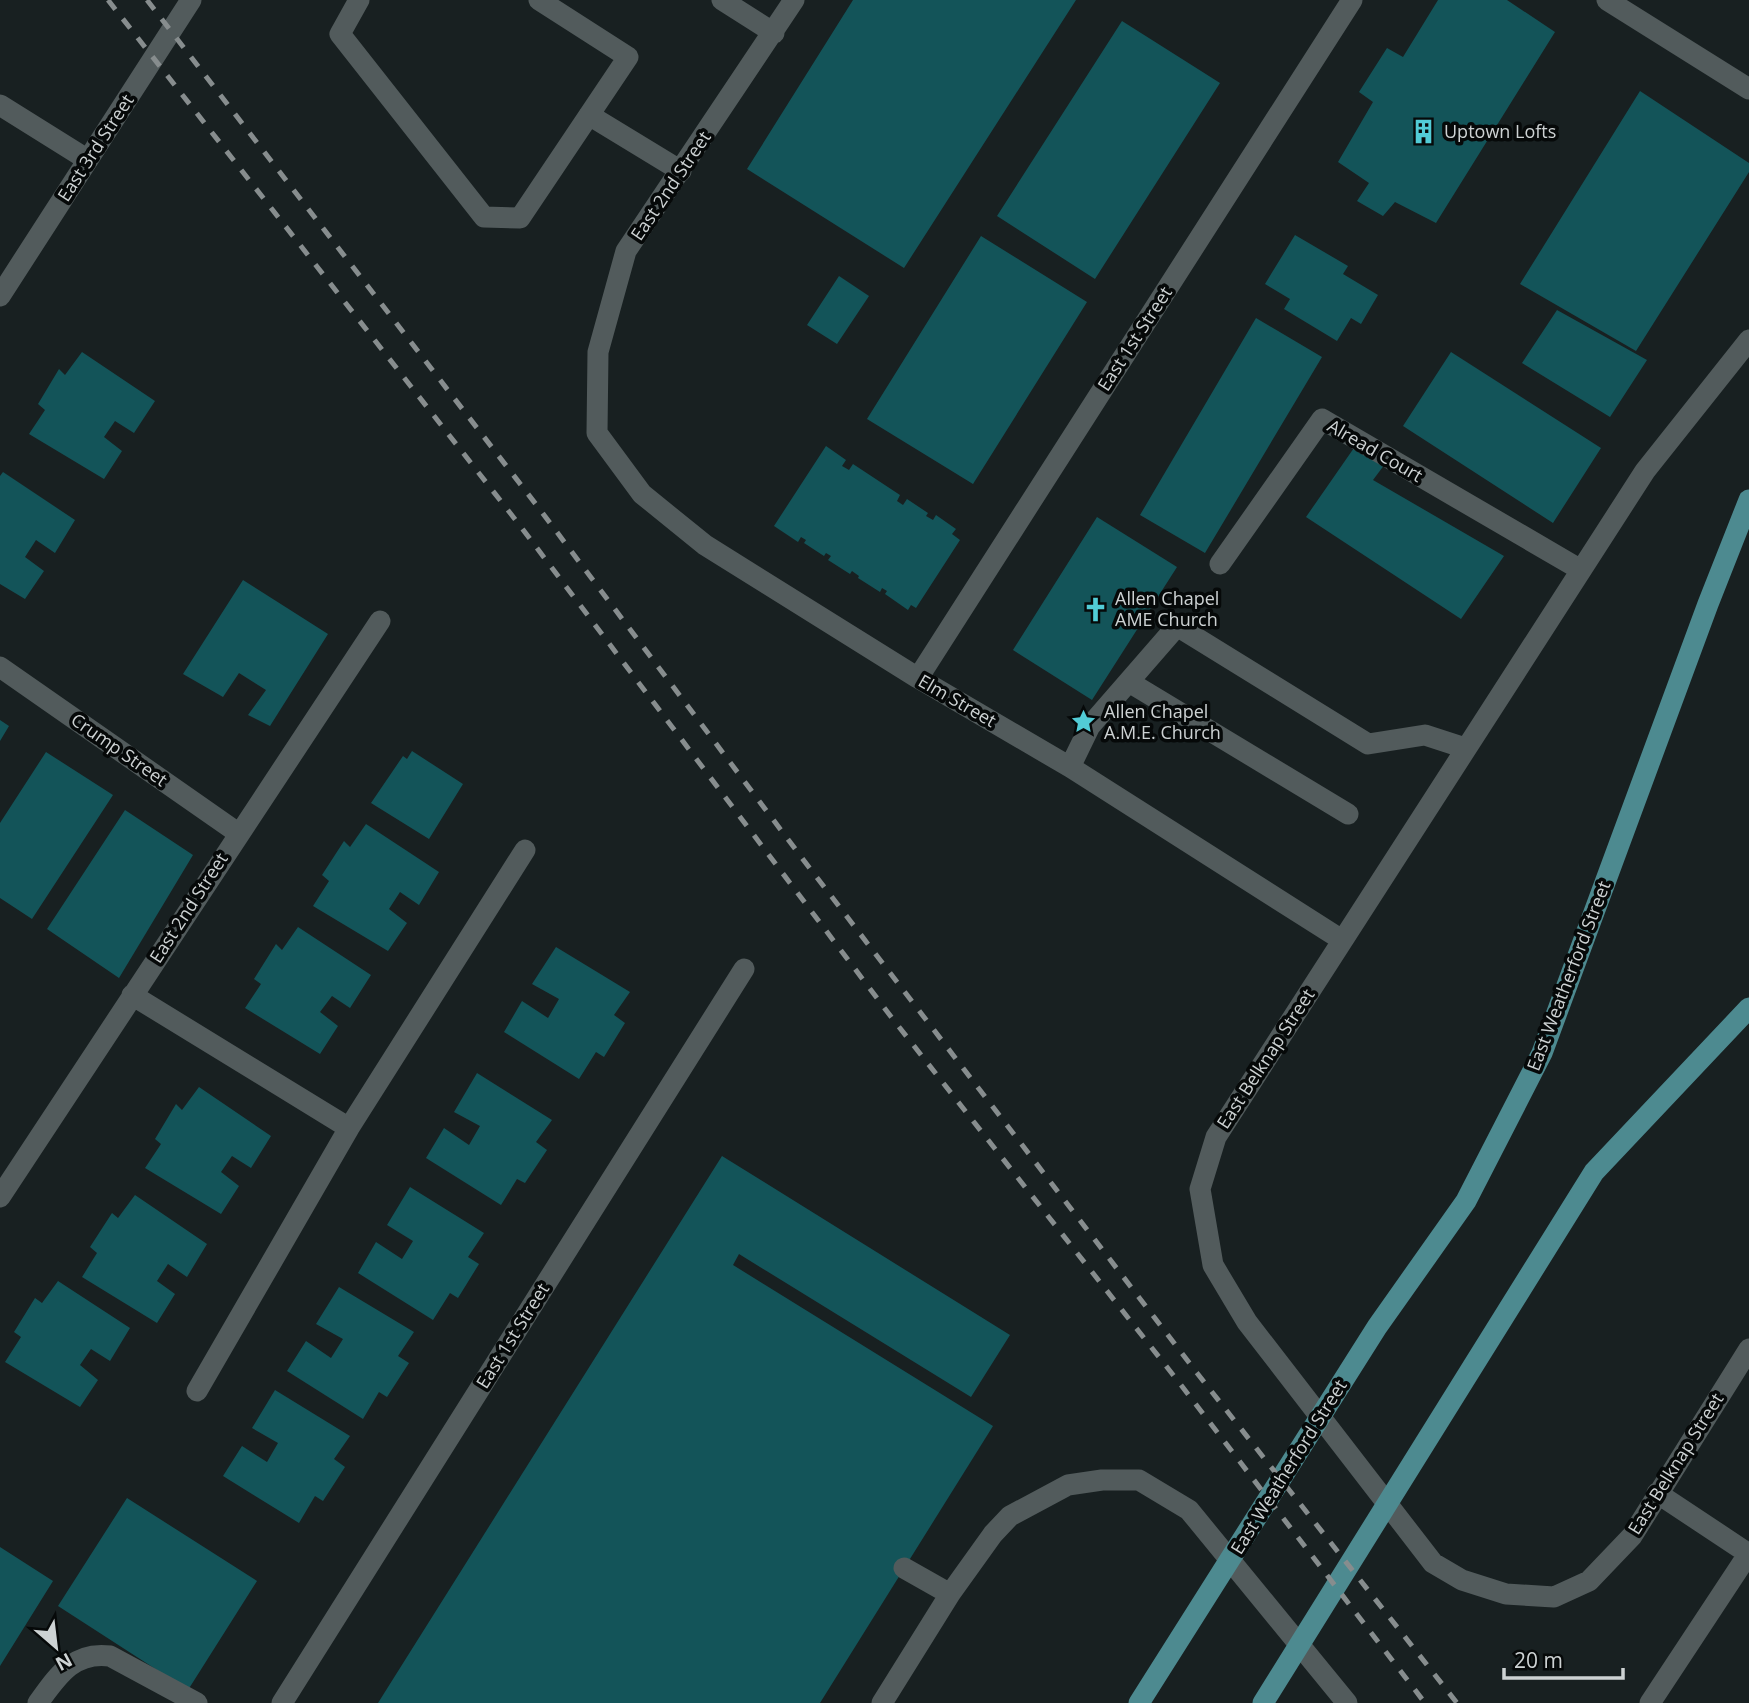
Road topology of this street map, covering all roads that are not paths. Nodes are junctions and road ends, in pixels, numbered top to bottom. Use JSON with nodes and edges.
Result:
{"nodes":[{"id":1,"x":191,"y":0,"type":"edge"},
{"id":2,"x":359,"y":0,"type":"edge"},
{"id":3,"x":539,"y":0,"type":"edge"},
{"id":4,"x":722,"y":0,"type":"edge"},
{"id":5,"x":794,"y":0,"type":"edge"},
{"id":6,"x":1352,"y":0,"type":"edge"},
{"id":7,"x":1607,"y":0,"type":"edge"},
{"id":8,"x":774,"y":33,"type":"junction"},
{"id":9,"x":1749,"y":89,"type":"edge"},
{"id":10,"x":0,"y":105,"type":"edge"},
{"id":11,"x":589,"y":115,"type":"junction"},
{"id":12,"x":88,"y":160,"type":"junction"},
{"id":13,"x":681,"y":171,"type":"junction"},
{"id":14,"x":0,"y":296,"type":"edge"},
{"id":15,"x":1749,"y":341,"type":"edge"},
{"id":16,"x":597,"y":433,"type":"joint"},
{"id":17,"x":1749,"y":500,"type":"edge"},
{"id":18,"x":1220,"y":564,"type":"dead end"},
{"id":19,"x":1581,"y":570,"type":"junction"},
{"id":20,"x":380,"y":621,"type":"dead end"},
{"id":21,"x":0,"y":667,"type":"edge"},
{"id":22,"x":918,"y":678,"type":"junction"},
{"id":23,"x":1129,"y":682,"type":"junction"},
{"id":24,"x":1465,"y":748,"type":"junction"},
{"id":25,"x":1070,"y":767,"type":"junction"},
{"id":26,"x":1348,"y":814,"type":"dead end"},
{"id":27,"x":238,"y":833,"type":"junction"},
{"id":28,"x":525,"y":850,"type":"dead end"},
{"id":29,"x":1342,"y":940,"type":"junction"},
{"id":30,"x":744,"y":969,"type":"dead end"},
{"id":31,"x":132,"y":995,"type":"junction"},
{"id":32,"x":1749,"y":1008,"type":"edge"},
{"id":33,"x":349,"y":1128,"type":"junction"},
{"id":34,"x":0,"y":1197,"type":"edge"},
{"id":35,"x":1749,"y":1349,"type":"edge"},
{"id":36,"x":197,"y":1391,"type":"dead end"},
{"id":37,"x":1657,"y":1493,"type":"junction"},
{"id":38,"x":1749,"y":1553,"type":"edge"},
{"id":39,"x":904,"y":1568,"type":"dead end"},
{"id":40,"x":950,"y":1594,"type":"junction"},
{"id":41,"x":1141,"y":1701,"type":"edge"},
{"id":42,"x":38,"y":1703,"type":"edge"},
{"id":43,"x":197,"y":1703,"type":"edge"},
{"id":44,"x":282,"y":1703,"type":"edge"},
{"id":45,"x":882,"y":1703,"type":"edge"},
{"id":46,"x":1263,"y":1703,"type":"edge"},
{"id":47,"x":1347,"y":1703,"type":"edge"},
{"id":48,"x":1650,"y":1703,"type":"edge"}],
"edges":[{"from":1,"to":12,"type":"street","name":"East 3rd Street"},
{"from":2,"to":11,"type":"street"},
{"from":3,"to":11,"type":"street"},
{"from":4,"to":8,"type":"street"},
{"from":5,"to":8,"type":"street","name":"East 2nd Street"},
{"from":6,"to":22,"type":"street","name":"East 1st Street"},
{"from":7,"to":9,"type":"street"},
{"from":8,"to":13,"type":"street","name":"East 2nd Street"},
{"from":10,"to":12,"type":"street"},
{"from":11,"to":13,"type":"street"},
{"from":12,"to":14,"type":"street","name":"East 3rd Street"},
{"from":13,"to":16,"type":"street","name":"East 2nd Street"},
{"from":15,"to":19,"type":"street"},
{"from":16,"to":22,"type":"street","name":"Elm Street"},
{"from":17,"to":41,"type":"main road","name":"East Weatherford Street"},
{"from":18,"to":19,"type":"street","name":"Alread Court"},
{"from":19,"to":24,"type":"street"},
{"from":20,"to":27,"type":"street","name":"East 2nd Street"},
{"from":21,"to":27,"type":"street","name":"Crump Street"},
{"from":22,"to":25,"type":"street","name":"Elm Street"},
{"from":23,"to":24,"type":"street"},
{"from":23,"to":25,"type":"street"},
{"from":23,"to":26,"type":"street"},
{"from":24,"to":29,"type":"street"},
{"from":25,"to":29,"type":"street","name":"Elm Street"},
{"from":27,"to":31,"type":"street","name":"East 2nd Street"},
{"from":28,"to":33,"type":"street"},
{"from":29,"to":37,"type":"street","name":"East Belknap Street"},
{"from":30,"to":44,"type":"street","name":"East 1st Street"},
{"from":31,"to":33,"type":"street"},
{"from":31,"to":34,"type":"street","name":"East 2nd Street"},
{"from":32,"to":46,"type":"main road"},
{"from":33,"to":36,"type":"street"},
{"from":35,"to":37,"type":"street","name":"East Belknap Street"},
{"from":37,"to":38,"type":"street"},
{"from":38,"to":48,"type":"street"},
{"from":39,"to":40,"type":"street"},
{"from":40,"to":45,"type":"street","name":"East Weatherford Street"},
{"from":40,"to":47,"type":"street","name":"East Weatherford Street"},
{"from":42,"to":43,"type":"street"}]}
